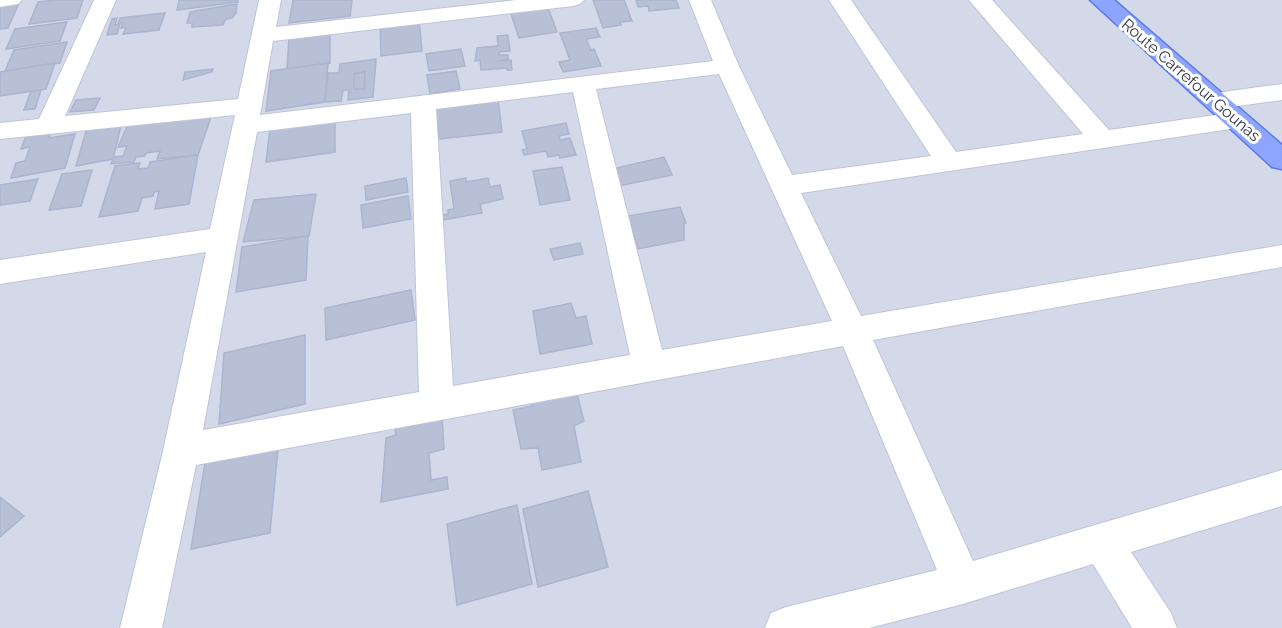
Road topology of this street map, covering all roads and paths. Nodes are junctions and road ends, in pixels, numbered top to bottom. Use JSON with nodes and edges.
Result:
{"nodes":[{"id":1,"x":11,"y":0,"type":"edge"},
{"id":2,"x":105,"y":0,"type":"edge"},
{"id":3,"x":270,"y":0,"type":"edge"},
{"id":4,"x":567,"y":0,"type":"edge"},
{"id":5,"x":700,"y":0,"type":"edge"},
{"id":6,"x":840,"y":0,"type":"edge"},
{"id":7,"x":980,"y":0,"type":"edge"},
{"id":8,"x":1101,"y":0,"type":"edge"},
{"id":9,"x":0,"y":1,"type":"edge"},
{"id":10,"x":422,"y":8,"type":"edge"},
{"id":11,"x":263,"y":35,"type":"junction"},
{"id":12,"x":728,"y":66,"type":"junction"},
{"id":13,"x":583,"y":85,"type":"junction"},
{"id":14,"x":1282,"y":92,"type":"edge"},
{"id":15,"x":1216,"y":101,"type":"junction"},
{"id":16,"x":423,"y":103,"type":"junction"},
{"id":17,"x":248,"y":116,"type":"junction"},
{"id":18,"x":1237,"y":120,"type":"junction"},
{"id":19,"x":49,"y":125,"type":"junction"},
{"id":20,"x":0,"y":131,"type":"edge"},
{"id":21,"x":1104,"y":141,"type":"junction"},
{"id":22,"x":1282,"y":160,"type":"edge"},
{"id":23,"x":948,"y":161,"type":"junction"},
{"id":24,"x":785,"y":186,"type":"junction"},
{"id":25,"x":223,"y":238,"type":"junction"},
{"id":26,"x":1282,"y":256,"type":"edge"},
{"id":27,"x":0,"y":272,"type":"edge"},
{"id":28,"x":853,"y":332,"type":"junction"},
{"id":29,"x":649,"y":365,"type":"junction"},
{"id":30,"x":437,"y":403,"type":"junction"},
{"id":31,"x":181,"y":451,"type":"junction"},
{"id":32,"x":1282,"y":488,"type":"edge"},
{"id":33,"x":1102,"y":543,"type":"junction"},
{"id":34,"x":963,"y":584,"type":"junction"},
{"id":35,"x":835,"y":622,"type":"edge"},
{"id":36,"x":141,"y":628,"type":"edge"},
{"id":37,"x":786,"y":628,"type":"edge"},
{"id":38,"x":1156,"y":628,"type":"edge"}],
"edges":[{"from":1,"to":9,"type":"street"},
{"from":2,"to":19,"type":"street"},
{"from":3,"to":11,"type":"street"},
{"from":4,"to":10,"type":"street"},
{"from":5,"to":12,"type":"street"},
{"from":6,"to":23,"type":"street"},
{"from":7,"to":21,"type":"street"},
{"from":8,"to":15,"type":"main road","name":"Route Carrefour Gounas"},
{"from":10,"to":11,"type":"street"},
{"from":11,"to":17,"type":"street"},
{"from":12,"to":13,"type":"street"},
{"from":12,"to":24,"type":"street"},
{"from":13,"to":16,"type":"street"},
{"from":13,"to":29,"type":"street"},
{"from":14,"to":15,"type":"street"},
{"from":15,"to":18,"type":"main road","name":"Route Carrefour Gounas"},
{"from":16,"to":17,"type":"street"},
{"from":16,"to":30,"type":"street"},
{"from":17,"to":19,"type":"street"},
{"from":17,"to":25,"type":"street"},
{"from":18,"to":21,"type":"street"},
{"from":18,"to":22,"type":"main road","name":"Route Carrefour Gounas"},
{"from":19,"to":20,"type":"street"},
{"from":21,"to":23,"type":"street"},
{"from":23,"to":24,"type":"street"},
{"from":24,"to":28,"type":"street"},
{"from":25,"to":27,"type":"street"},
{"from":25,"to":31,"type":"street"},
{"from":26,"to":28,"type":"street"},
{"from":28,"to":29,"type":"street"},
{"from":28,"to":34,"type":"street"},
{"from":29,"to":30,"type":"street"},
{"from":30,"to":31,"type":"street"},
{"from":31,"to":36,"type":"street"},
{"from":32,"to":33,"type":"street"},
{"from":33,"to":34,"type":"street"},
{"from":33,"to":38,"type":"street"},
{"from":34,"to":35,"type":"street"},
{"from":35,"to":37,"type":"street"}]}
